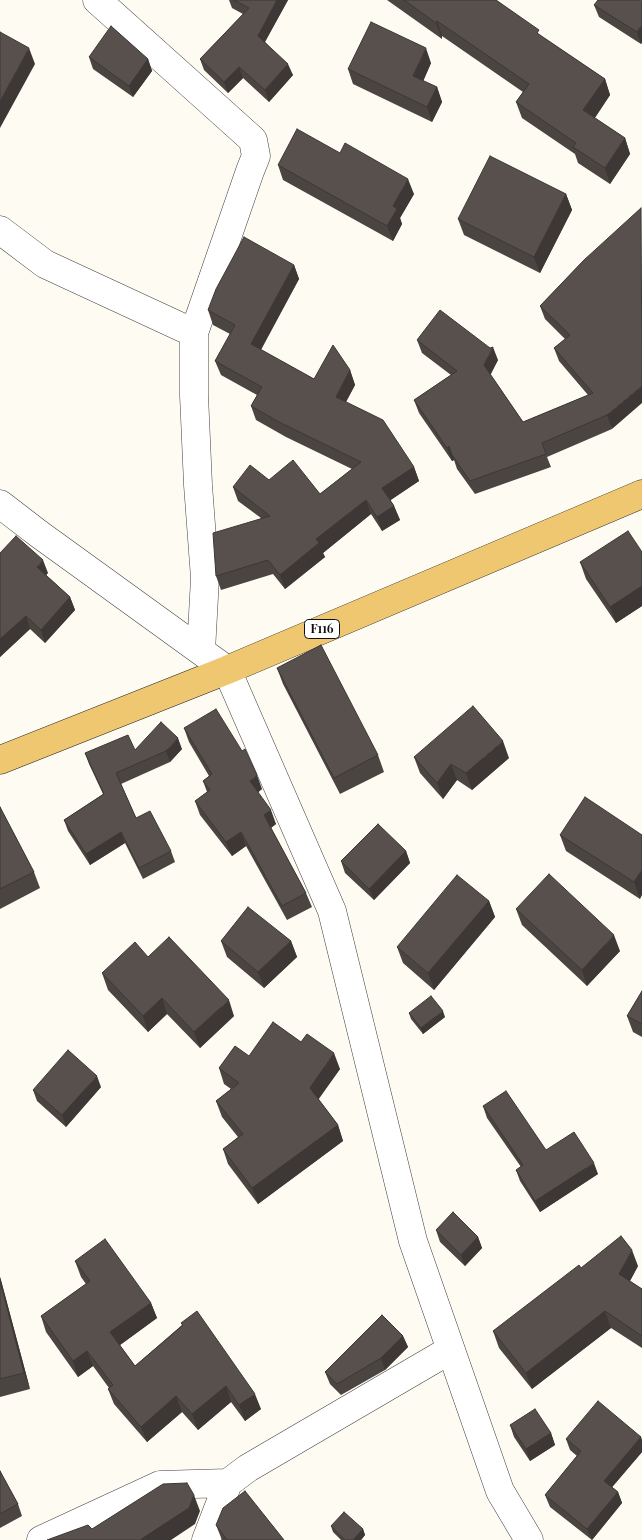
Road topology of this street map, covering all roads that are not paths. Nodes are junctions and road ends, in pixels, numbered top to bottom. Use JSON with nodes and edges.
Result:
{"nodes":[{"id":1,"x":98,"y":0,"type":"edge"},
{"id":2,"x":0,"y":230,"type":"edge"},
{"id":3,"x":194,"y":333,"type":"junction"},
{"id":4,"x":642,"y":494,"type":"edge"},
{"id":5,"x":0,"y":504,"type":"edge"},
{"id":6,"x":202,"y":651,"type":"junction"},
{"id":7,"x":227,"y":670,"type":"junction"},
{"id":8,"x":0,"y":760,"type":"edge"},
{"id":9,"x":450,"y":1350,"type":"junction"},
{"id":10,"x":228,"y":1484,"type":"junction"},
{"id":11,"x":41,"y":1540,"type":"edge"},
{"id":12,"x":206,"y":1540,"type":"edge"},
{"id":13,"x":529,"y":1540,"type":"edge"}],
"edges":[{"from":1,"to":3,"type":"street"},
{"from":2,"to":3,"type":"street"},
{"from":3,"to":6,"type":"street"},
{"from":4,"to":7,"type":"main road","number":"F116"},
{"from":5,"to":6,"type":"street"},
{"from":6,"to":7,"type":"street"},
{"from":7,"to":8,"type":"main road","number":"F116"},
{"from":7,"to":9,"type":"street"},
{"from":9,"to":10,"type":"street"},
{"from":9,"to":13,"type":"street"},
{"from":10,"to":11,"type":"street"},
{"from":10,"to":12,"type":"street"}]}
